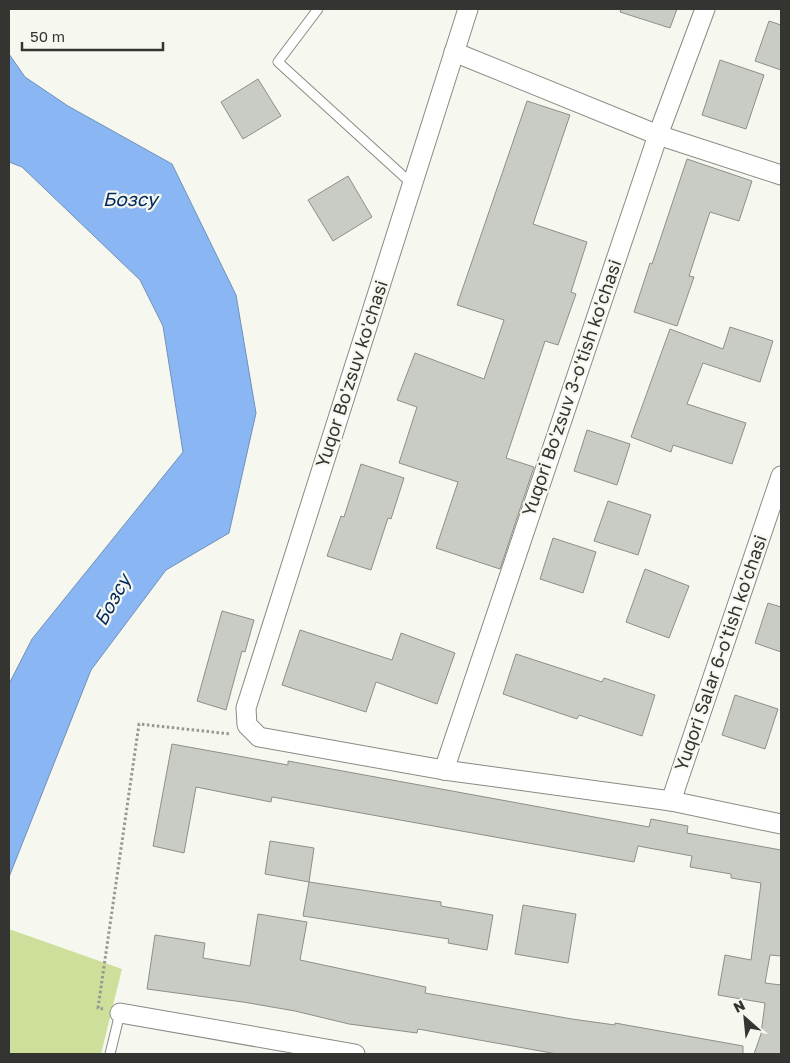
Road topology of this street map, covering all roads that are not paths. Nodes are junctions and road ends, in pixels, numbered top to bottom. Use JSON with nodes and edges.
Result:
{"nodes":[{"id":1,"x":318,"y":9,"type":"edge"},
{"id":2,"x":468,"y":9,"type":"edge"},
{"id":3,"x":705,"y":9,"type":"edge"},
{"id":4,"x":454,"y":52,"type":"junction"},
{"id":5,"x":658,"y":135,"type":"junction"},
{"id":6,"x":781,"y":174,"type":"edge"},
{"id":7,"x":412,"y":184,"type":"junction"},
{"id":8,"x":781,"y":476,"type":"edge"},
{"id":9,"x":444,"y":770,"type":"junction"},
{"id":10,"x":671,"y":801,"type":"junction"},
{"id":11,"x":781,"y":824,"type":"edge"},
{"id":12,"x":120,"y":1013,"type":"joint"},
{"id":13,"x":110,"y":1054,"type":"edge"},
{"id":14,"x":355,"y":1054,"type":"edge"}],
"edges":[{"from":1,"to":7,"type":"lane"},
{"from":2,"to":4,"type":"street","name":"Yuqor Bo'zsuv ko'chasi"},
{"from":3,"to":5,"type":"street","name":"Yuqori Bo'zsuv 3-o'tish ko'chasi"},
{"from":4,"to":5,"type":"street"},
{"from":4,"to":7,"type":"street","name":"Yuqor Bo'zsuv ko'chasi"},
{"from":5,"to":6,"type":"street"},
{"from":5,"to":9,"type":"street","name":"Yuqori Bo'zsuv 3-o'tish ko'chasi"},
{"from":7,"to":9,"type":"street","name":"Yuqor Bo'zsuv ko'chasi"},
{"from":8,"to":10,"type":"street","name":"Yuqori Salar 6-o'tish ko'chasi"},
{"from":9,"to":10,"type":"street"},
{"from":10,"to":11,"type":"street"},
{"from":12,"to":13,"type":"lane"},
{"from":12,"to":14,"type":"street"}]}
